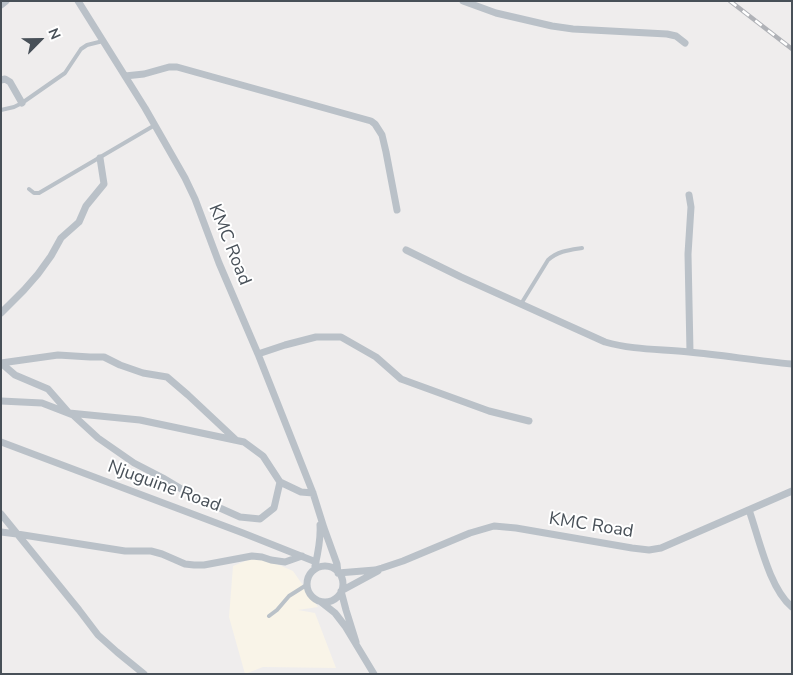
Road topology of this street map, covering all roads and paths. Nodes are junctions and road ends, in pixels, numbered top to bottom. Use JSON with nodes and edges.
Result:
{"nodes":[{"id":1,"x":6,"y":1,"type":"edge"},
{"id":2,"x":78,"y":1,"type":"edge"},
{"id":3,"x":462,"y":1,"type":"edge"},
{"id":4,"x":1,"y":5,"type":"edge"},
{"id":5,"x":103,"y":41,"type":"junction"},
{"id":6,"x":685,"y":44,"type":"dead end"},
{"id":7,"x":125,"y":76,"type":"junction"},
{"id":8,"x":1,"y":80,"type":"edge"},
{"id":9,"x":22,"y":103,"type":"junction"},
{"id":10,"x":1,"y":110,"type":"edge"},
{"id":11,"x":155,"y":125,"type":"junction"},
{"id":12,"x":100,"y":158,"type":"junction"},
{"id":13,"x":29,"y":189,"type":"dead end"},
{"id":14,"x":689,"y":195,"type":"dead end"},
{"id":15,"x":397,"y":210,"type":"dead end"},
{"id":16,"x":582,"y":248,"type":"dead end"},
{"id":17,"x":406,"y":250,"type":"dead end"},
{"id":18,"x":521,"y":304,"type":"junction"},
{"id":19,"x":1,"y":313,"type":"edge"},
{"id":20,"x":690,"y":352,"type":"junction"},
{"id":21,"x":258,"y":354,"type":"junction"},
{"id":22,"x":1,"y":363,"type":"edge"},
{"id":23,"x":792,"y":364,"type":"edge"},
{"id":24,"x":1,"y":401,"type":"edge"},
{"id":25,"x":69,"y":413,"type":"junction"},
{"id":26,"x":529,"y":420,"type":"dead end"},
{"id":27,"x":236,"y":440,"type":"junction"},
{"id":28,"x":1,"y":442,"type":"edge"},
{"id":29,"x":280,"y":482,"type":"junction"},
{"id":30,"x":792,"y":491,"type":"edge"},
{"id":31,"x":313,"y":492,"type":"junction"},
{"id":32,"x":749,"y":510,"type":"junction"},
{"id":33,"x":1,"y":514,"type":"edge"},
{"id":34,"x":320,"y":515,"type":"junction"},
{"id":35,"x":1,"y":532,"type":"edge"},
{"id":36,"x":302,"y":556,"type":"junction"},
{"id":37,"x":316,"y":562,"type":"junction"},
{"id":38,"x":382,"y":568,"type":"junction"},
{"id":39,"x":338,"y":573,"type":"junction"},
{"id":40,"x":311,"y":574,"type":"junction"},
{"id":41,"x":308,"y":584,"type":"junction"},
{"id":42,"x":341,"y":591,"type":"junction"},
{"id":43,"x":321,"y":602,"type":"junction"},
{"id":44,"x":792,"y":607,"type":"edge"},
{"id":45,"x":269,"y":616,"type":"dead end"},
{"id":46,"x":356,"y":642,"type":"junction"},
{"id":47,"x":144,"y":674,"type":"edge"},
{"id":48,"x":374,"y":674,"type":"edge"}],
"edges":[{"from":1,"to":4,"type":"street"},
{"from":2,"to":5,"type":"street","name":"KMC Road"},
{"from":3,"to":6,"type":"street"},
{"from":5,"to":7,"type":"street","name":"KMC Road"},
{"from":5,"to":9,"type":"lane"},
{"from":7,"to":11,"type":"street","name":"KMC Road"},
{"from":7,"to":15,"type":"street"},
{"from":8,"to":9,"type":"street"},
{"from":9,"to":10,"type":"lane"},
{"from":11,"to":12,"type":"lane"},
{"from":11,"to":21,"type":"street","name":"KMC Road"},
{"from":12,"to":13,"type":"lane"},
{"from":12,"to":19,"type":"street"},
{"from":14,"to":20,"type":"street"},
{"from":16,"to":18,"type":"lane"},
{"from":17,"to":18,"type":"street"},
{"from":18,"to":20,"type":"street"},
{"from":20,"to":23,"type":"street"},
{"from":21,"to":26,"type":"street"},
{"from":21,"to":31,"type":"street","name":"KMC Road"},
{"from":22,"to":25,"type":"street"},
{"from":22,"to":27,"type":"street"},
{"from":24,"to":25,"type":"street"},
{"from":25,"to":27,"type":"street"},
{"from":25,"to":29,"type":"street"},
{"from":27,"to":29,"type":"street"},
{"from":28,"to":36,"type":"street","name":"Njuguine Road"},
{"from":29,"to":31,"type":"street"},
{"from":30,"to":32,"type":"street","name":"KMC Road"},
{"from":31,"to":34,"type":"street","name":"KMC Road"},
{"from":32,"to":38,"type":"street","name":"KMC Road"},
{"from":32,"to":44,"type":"street"},
{"from":33,"to":47,"type":"street"},
{"from":34,"to":37,"type":"street","name":"KMC Road"},
{"from":34,"to":39,"type":"street","name":"KMC Road"},
{"from":35,"to":36,"type":"street"},
{"from":36,"to":37,"type":"street","name":"Njuguine Road"},
{"from":37,"to":40,"type":"street","name":"KMC Road"},
{"from":38,"to":39,"type":"street","name":"KMC Road"},
{"from":38,"to":42,"type":"street","name":"KMC Road"},
{"from":39,"to":40,"type":"street"},
{"from":39,"to":42,"type":"street"},
{"from":40,"to":41,"type":"street"},
{"from":41,"to":43,"type":"street"},
{"from":41,"to":45,"type":"lane"},
{"from":42,"to":43,"type":"street"},
{"from":42,"to":46,"type":"street"},
{"from":43,"to":46,"type":"street"},
{"from":46,"to":48,"type":"street"}]}
